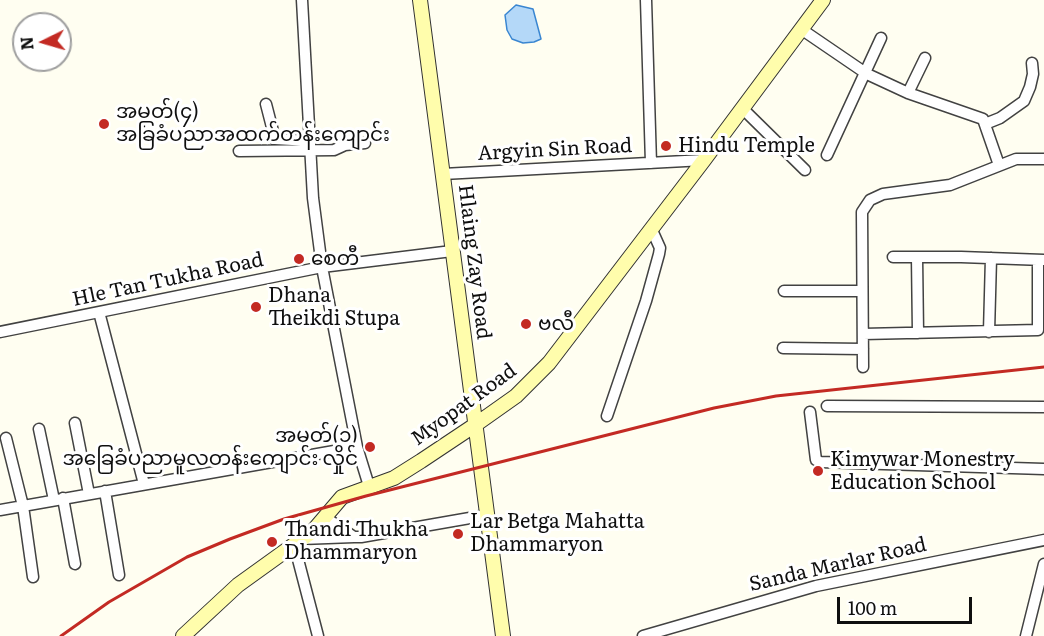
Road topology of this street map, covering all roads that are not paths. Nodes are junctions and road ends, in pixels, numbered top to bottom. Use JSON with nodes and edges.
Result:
{"nodes":[{"id":1,"x":302,"y":0,"type":"edge"},
{"id":2,"x":420,"y":0,"type":"edge"},
{"id":3,"x":646,"y":0,"type":"edge"},
{"id":4,"x":823,"y":0,"type":"edge"},
{"id":5,"x":801,"y":28,"type":"junction"},
{"id":6,"x":881,"y":38,"type":"dead end"},
{"id":7,"x":925,"y":58,"type":"dead end"},
{"id":8,"x":1032,"y":63,"type":"dead end"},
{"id":9,"x":864,"y":72,"type":"junction"},
{"id":10,"x":908,"y":93,"type":"junction"},
{"id":11,"x":266,"y":104,"type":"dead end"},
{"id":12,"x":742,"y":108,"type":"junction"},
{"id":13,"x":985,"y":124,"type":"junction"},
{"id":14,"x":365,"y":143,"type":"dead end"},
{"id":15,"x":310,"y":146,"type":"junction"},
{"id":16,"x":239,"y":151,"type":"dead end"},
{"id":17,"x":828,"y":155,"type":"dead end"},
{"id":18,"x":1044,"y":159,"type":"edge"},
{"id":19,"x":704,"y":160,"type":"junction"},
{"id":20,"x":651,"y":163,"type":"junction"},
{"id":21,"x":999,"y":165,"type":"junction"},
{"id":22,"x":805,"y":170,"type":"dead end"},
{"id":23,"x":443,"y":174,"type":"junction"},
{"id":24,"x":651,"y":228,"type":"junction"},
{"id":25,"x":452,"y":251,"type":"junction"},
{"id":26,"x":917,"y":257,"type":"junction"},
{"id":27,"x":893,"y":258,"type":"dead end"},
{"id":28,"x":991,"y":258,"type":"junction"},
{"id":29,"x":1041,"y":260,"type":"edge"},
{"id":30,"x":322,"y":267,"type":"junction"},
{"id":31,"x":784,"y":291,"type":"dead end"},
{"id":32,"x":862,"y":291,"type":"junction"},
{"id":33,"x":99,"y":312,"type":"junction"},
{"id":34,"x":0,"y":332,"type":"edge"},
{"id":35,"x":989,"y":332,"type":"junction"},
{"id":36,"x":918,"y":333,"type":"junction"},
{"id":37,"x":863,"y":334,"type":"junction"},
{"id":38,"x":783,"y":348,"type":"dead end"},
{"id":39,"x":863,"y":349,"type":"junction"},
{"id":40,"x":863,"y":367,"type":"dead end"},
{"id":41,"x":828,"y":406,"type":"dead end"},
{"id":42,"x":1044,"y":407,"type":"edge"},
{"id":43,"x":810,"y":412,"type":"dead end"},
{"id":44,"x":607,"y":416,"type":"dead end"},
{"id":45,"x":75,"y":423,"type":"dead end"},
{"id":46,"x":475,"y":425,"type":"junction"},
{"id":47,"x":39,"y":429,"type":"dead end"},
{"id":48,"x":6,"y":438,"type":"dead end"},
{"id":49,"x":357,"y":447,"type":"junction"},
{"id":50,"x":1044,"y":469,"type":"edge"},
{"id":51,"x":144,"y":484,"type":"junction"},
{"id":52,"x":369,"y":486,"type":"junction"},
{"id":53,"x":105,"y":491,"type":"junction"},
{"id":54,"x":89,"y":494,"type":"junction"},
{"id":55,"x":59,"y":499,"type":"junction"},
{"id":56,"x":23,"y":506,"type":"junction"},
{"id":57,"x":0,"y":510,"type":"edge"},
{"id":58,"x":487,"y":515,"type":"junction"},
{"id":59,"x":325,"y":516,"type":"junction"},
{"id":60,"x":354,"y":537,"type":"junction"},
{"id":61,"x":1044,"y":540,"type":"edge"},
{"id":62,"x":297,"y":542,"type":"junction"},
{"id":63,"x":75,"y":564,"type":"dead end"},
{"id":64,"x":1044,"y":564,"type":"edge"},
{"id":65,"x":120,"y":575,"type":"dead end"},
{"id":66,"x":33,"y":577,"type":"dead end"},
{"id":67,"x":183,"y":636,"type":"edge"},
{"id":68,"x":318,"y":636,"type":"edge"},
{"id":69,"x":502,"y":636,"type":"edge"},
{"id":70,"x":644,"y":636,"type":"edge"},
{"id":71,"x":1026,"y":636,"type":"edge"}],
"edges":[{"from":1,"to":15,"type":"street"},
{"from":2,"to":23,"type":"main road","name":"Hlaing Zay Road"},
{"from":3,"to":20,"type":"street"},
{"from":4,"to":5,"type":"main road","name":"Myopat Road"},
{"from":5,"to":9,"type":"street"},
{"from":5,"to":12,"type":"main road","name":"Myopat Road"},
{"from":6,"to":9,"type":"street"},
{"from":7,"to":10,"type":"street"},
{"from":8,"to":13,"type":"street"},
{"from":9,"to":10,"type":"street"},
{"from":9,"to":17,"type":"street"},
{"from":10,"to":13,"type":"street"},
{"from":11,"to":15,"type":"street"},
{"from":12,"to":19,"type":"main road","name":"Myopat Road"},
{"from":12,"to":22,"type":"street"},
{"from":13,"to":21,"type":"street"},
{"from":14,"to":15,"type":"street"},
{"from":15,"to":16,"type":"street"},
{"from":15,"to":30,"type":"street"},
{"from":18,"to":21,"type":"street"},
{"from":19,"to":20,"type":"street","name":"Argyin Sin Road"},
{"from":19,"to":24,"type":"main road","name":"Myopat Road"},
{"from":20,"to":23,"type":"street","name":"Argyin Sin Road"},
{"from":21,"to":32,"type":"street"},
{"from":23,"to":25,"type":"main road","name":"Hlaing Zay Road"},
{"from":24,"to":44,"type":"street"},
{"from":24,"to":46,"type":"main road","name":"Myopat Road"},
{"from":25,"to":30,"type":"street","name":"Hle Tan Tukha Road"},
{"from":25,"to":46,"type":"main road","name":"Hlaing Zay Road"},
{"from":26,"to":27,"type":"street"},
{"from":26,"to":28,"type":"street"},
{"from":26,"to":36,"type":"street"},
{"from":28,"to":29,"type":"street"},
{"from":28,"to":35,"type":"street"},
{"from":29,"to":35,"type":"street"},
{"from":30,"to":33,"type":"street","name":"Hle Tan Tukha Road"},
{"from":30,"to":49,"type":"street"},
{"from":31,"to":32,"type":"street"},
{"from":32,"to":37,"type":"street"},
{"from":33,"to":34,"type":"street","name":"Hle Tan Tukha Road"},
{"from":33,"to":51,"type":"street"},
{"from":35,"to":36,"type":"street"},
{"from":36,"to":37,"type":"street"},
{"from":37,"to":39,"type":"street"},
{"from":38,"to":39,"type":"street"},
{"from":39,"to":40,"type":"street"},
{"from":41,"to":42,"type":"street"},
{"from":43,"to":50,"type":"street"},
{"from":45,"to":54,"type":"street"},
{"from":46,"to":52,"type":"main road","name":"Myopat Road"},
{"from":46,"to":58,"type":"main road","name":"Hlaing Zay Road"},
{"from":47,"to":55,"type":"street"},
{"from":48,"to":56,"type":"street"},
{"from":49,"to":51,"type":"street"},
{"from":49,"to":52,"type":"street"},
{"from":51,"to":53,"type":"street"},
{"from":52,"to":59,"type":"main road","name":"Myopat Road"},
{"from":53,"to":54,"type":"street"},
{"from":53,"to":65,"type":"street"},
{"from":54,"to":55,"type":"street"},
{"from":55,"to":56,"type":"street"},
{"from":55,"to":63,"type":"street"},
{"from":56,"to":57,"type":"street"},
{"from":56,"to":66,"type":"street"},
{"from":58,"to":60,"type":"street"},
{"from":58,"to":69,"type":"main road","name":"Hlaing Zay Road"},
{"from":59,"to":60,"type":"street"},
{"from":59,"to":62,"type":"main road","name":"Myopat Road"},
{"from":60,"to":62,"type":"street"},
{"from":61,"to":70,"type":"street","name":"Sanda Marlar Road"},
{"from":62,"to":67,"type":"main road","name":"Myopat Road"},
{"from":62,"to":68,"type":"street"},
{"from":64,"to":71,"type":"street"}]}
